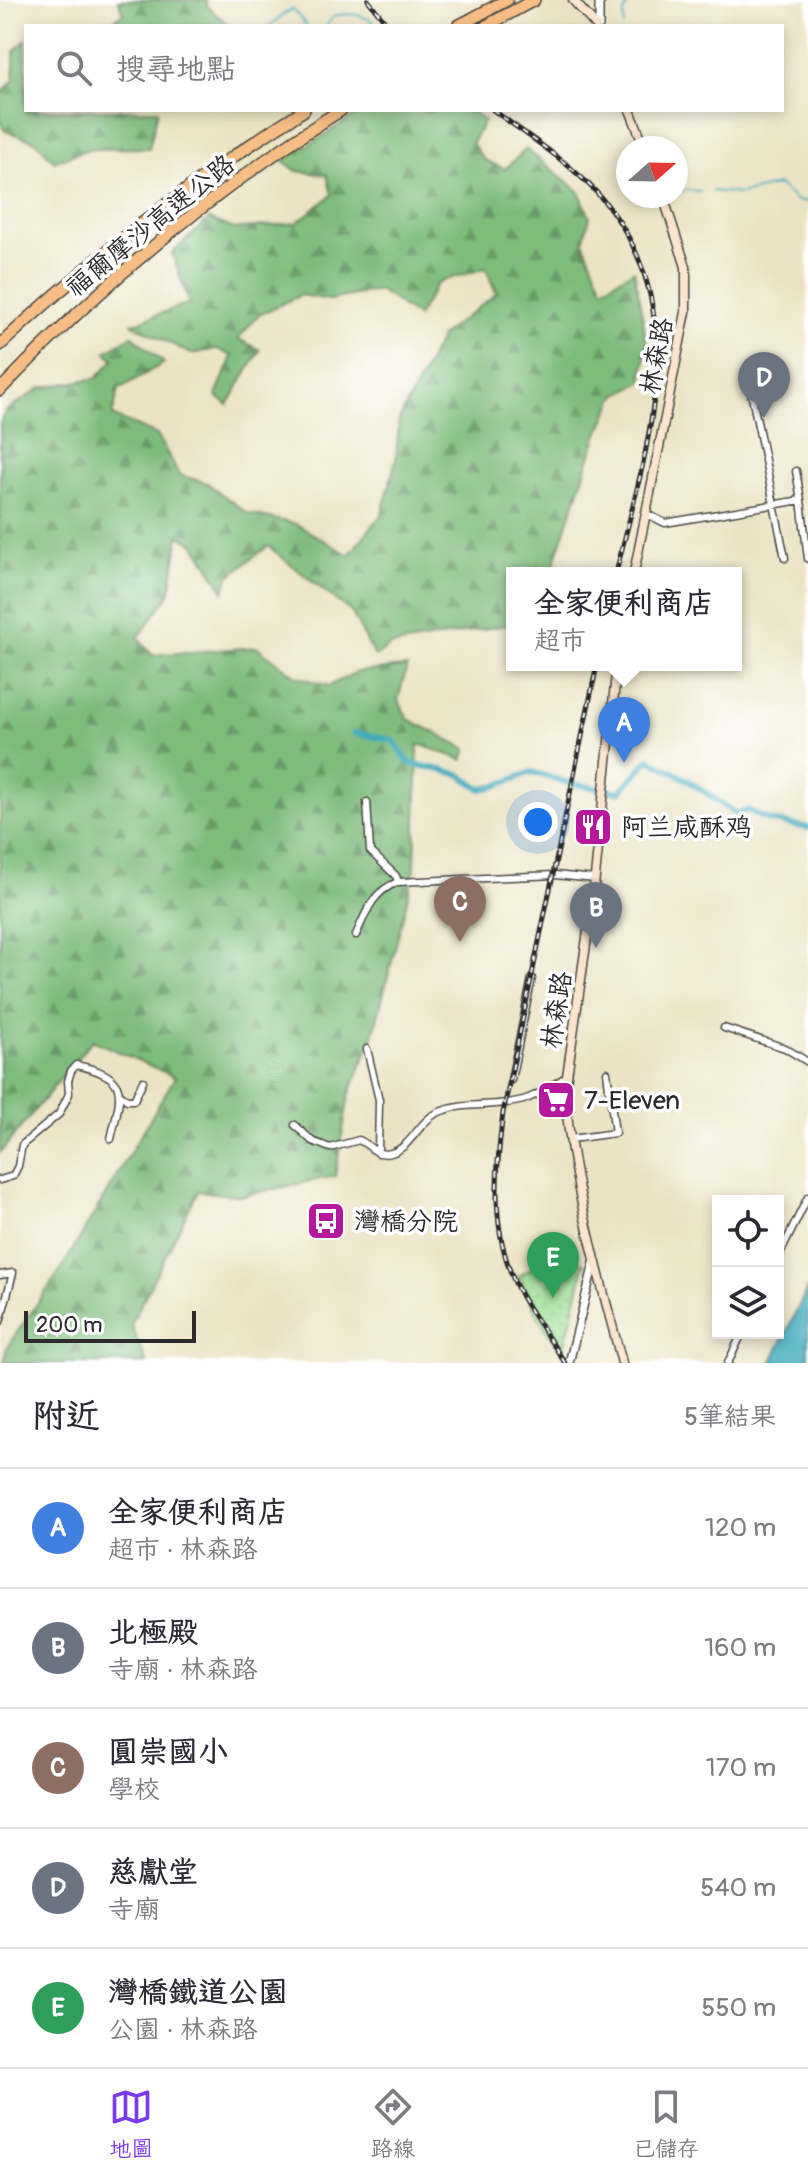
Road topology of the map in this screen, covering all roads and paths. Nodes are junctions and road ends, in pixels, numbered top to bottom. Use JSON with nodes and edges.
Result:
{"nodes":[{"id":1,"x":507,"y":0,"type":"edge"},
{"id":2,"x":534,"y":0,"type":"edge"},
{"id":3,"x":573,"y":0,"type":"edge"},
{"id":4,"x":602,"y":0,"type":"edge"},
{"id":5,"x":462,"y":24,"type":"edge"},
{"id":6,"x":490,"y":24,"type":"edge"},
{"id":7,"x":596,"y":24,"type":"edge"},
{"id":8,"x":598,"y":24,"type":"edge"},
{"id":9,"x":301,"y":112,"type":"edge"},
{"id":10,"x":338,"y":112,"type":"edge"},
{"id":11,"x":631,"y":112,"type":"edge"},
{"id":12,"x":640,"y":136,"type":"edge"},
{"id":13,"x":667,"y":208,"type":"edge"},
{"id":14,"x":0,"y":345,"type":"edge"},
{"id":15,"x":749,"y":382,"type":"dead end"},
{"id":16,"x":0,"y":390,"type":"edge"},
{"id":17,"x":796,"y":471,"type":"dead end"},
{"id":18,"x":801,"y":500,"type":"junction"},
{"id":19,"x":774,"y":504,"type":"junction"},
{"id":20,"x":645,"y":513,"type":"junction"},
{"id":21,"x":785,"y":558,"type":"dead end"},
{"id":22,"x":808,"y":559,"type":"edge"},
{"id":23,"x":635,"y":567,"type":"edge"},
{"id":24,"x":616,"y":671,"type":"edge"},
{"id":25,"x":367,"y":802,"type":"dead end"},
{"id":26,"x":595,"y":879,"type":"junction"},
{"id":27,"x":398,"y":882,"type":"junction"},
{"id":28,"x":356,"y":935,"type":"dead end"},
{"id":29,"x":532,"y":978,"type":"dead end"},
{"id":30,"x":724,"y":1028,"type":"dead end"},
{"id":31,"x":367,"y":1049,"type":"dead end"},
{"id":32,"x":808,"y":1062,"type":"edge"},
{"id":33,"x":607,"y":1072,"type":"dead end"},
{"id":34,"x":566,"y":1077,"type":"junction"},
{"id":35,"x":511,"y":1080,"type":"dead end"},
{"id":36,"x":143,"y":1081,"type":"dead end"},
{"id":37,"x":120,"y":1094,"type":"junction"},
{"id":38,"x":295,"y":1125,"type":"dead end"},
{"id":39,"x":111,"y":1139,"type":"dead end"},
{"id":40,"x":571,"y":1139,"type":"junction"},
{"id":41,"x":378,"y":1153,"type":"junction"},
{"id":42,"x":0,"y":1180,"type":"edge"},
{"id":43,"x":808,"y":1197,"type":"edge"},
{"id":44,"x":784,"y":1246,"type":"edge"},
{"id":45,"x":594,"y":1263,"type":"junction"},
{"id":46,"x":0,"y":1275,"type":"edge"},
{"id":47,"x":0,"y":1322,"type":"edge"},
{"id":48,"x":739,"y":1339,"type":"edge"},
{"id":49,"x":569,"y":1363,"type":"edge"},
{"id":50,"x":622,"y":1363,"type":"edge"},
{"id":51,"x":728,"y":1363,"type":"edge"}],
"edges":[{"from":1,"to":5,"type":"highway"},
{"from":2,"to":6,"type":"highway"},
{"from":3,"to":7,"type":"main road"},
{"from":4,"to":8,"type":"street"},
{"from":9,"to":14,"type":"highway","name":"福爾摩沙高速公路"},
{"from":10,"to":16,"type":"highway","name":"福爾摩沙高速公路"},
{"from":11,"to":12,"type":"main road"},
{"from":13,"to":20,"type":"main road","name":"林森路"},
{"from":15,"to":19,"type":"street"},
{"from":17,"to":18,"type":"street"},
{"from":18,"to":19,"type":"street"},
{"from":18,"to":22,"type":"street"},
{"from":19,"to":20,"type":"street"},
{"from":19,"to":21,"type":"street"},
{"from":20,"to":23,"type":"main road","name":"林森路"},
{"from":24,"to":26,"type":"main road","name":"林森路"},
{"from":25,"to":27,"type":"street"},
{"from":26,"to":27,"type":"street"},
{"from":26,"to":34,"type":"main road","name":"林森路"},
{"from":27,"to":28,"type":"street"},
{"from":29,"to":35,"type":"street"},
{"from":30,"to":32,"type":"street"},
{"from":31,"to":41,"type":"street"},
{"from":33,"to":40,"type":"street"},
{"from":34,"to":40,"type":"main road","name":"林森路"},
{"from":34,"to":41,"type":"street"},
{"from":36,"to":37,"type":"street"},
{"from":37,"to":39,"type":"street"},
{"from":37,"to":42,"type":"street"},
{"from":38,"to":41,"type":"street"},
{"from":40,"to":45,"type":"main road","name":"林森路"},
{"from":43,"to":44,"type":"street"},
{"from":45,"to":49,"type":"street"},
{"from":45,"to":50,"type":"main road","name":"林森路"},
{"from":46,"to":47,"type":"street"},
{"from":48,"to":51,"type":"street"}]}
